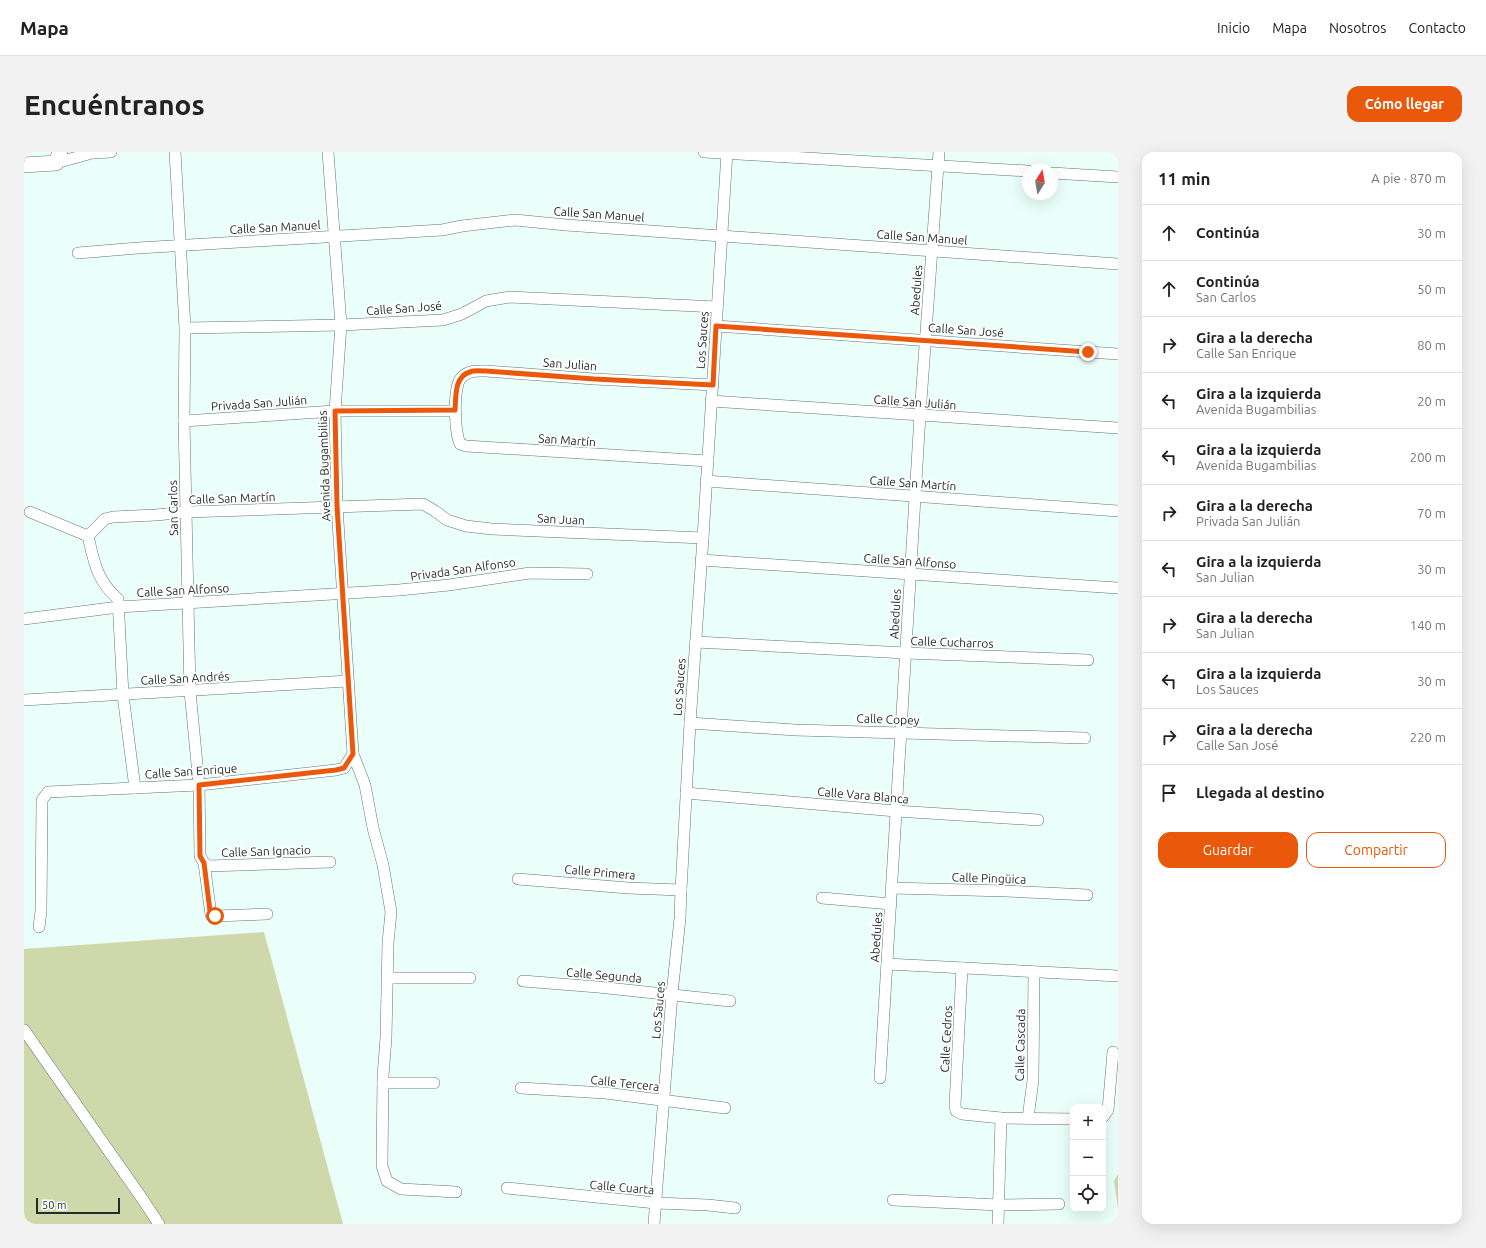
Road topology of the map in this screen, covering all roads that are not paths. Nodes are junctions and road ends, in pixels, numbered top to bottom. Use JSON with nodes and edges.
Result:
{"nodes":[{"id":1,"x":91,"y":152,"type":"edge"},
{"id":2,"x":110,"y":152,"type":"edge"},
{"id":3,"x":175,"y":152,"type":"edge"},
{"id":4,"x":328,"y":152,"type":"edge"},
{"id":5,"x":704,"y":152,"type":"edge"},
{"id":6,"x":939,"y":152,"type":"edge"},
{"id":7,"x":727,"y":153,"type":"edge"},
{"id":8,"x":58,"y":158,"type":"edge"},
{"id":9,"x":24,"y":165,"type":"edge"},
{"id":10,"x":939,"y":165,"type":"junction"},
{"id":11,"x":1022,"y":171,"type":"edge"},
{"id":12,"x":1058,"y":173,"type":"edge"},
{"id":13,"x":1118,"y":178,"type":"edge"},
{"id":14,"x":722,"y":236,"type":"junction"},
{"id":15,"x":334,"y":237,"type":"junction"},
{"id":16,"x":180,"y":245,"type":"junction"},
{"id":17,"x":932,"y":251,"type":"junction"},
{"id":18,"x":78,"y":253,"type":"dead end"},
{"id":19,"x":1118,"y":264,"type":"edge"},
{"id":20,"x":717,"y":307,"type":"junction"},
{"id":21,"x":341,"y":325,"type":"junction"},
{"id":22,"x":716,"y":326,"type":"junction"},
{"id":23,"x":184,"y":328,"type":"junction"},
{"id":24,"x":926,"y":341,"type":"junction"},
{"id":25,"x":1118,"y":354,"type":"edge"},
{"id":26,"x":713,"y":385,"type":"junction"},
{"id":27,"x":711,"y":401,"type":"junction"},
{"id":28,"x":455,"y":410,"type":"junction"},
{"id":29,"x":335,"y":411,"type":"junction"},
{"id":30,"x":920,"y":415,"type":"junction"},
{"id":31,"x":184,"y":421,"type":"junction"},
{"id":32,"x":1118,"y":428,"type":"edge"},
{"id":33,"x":708,"y":461,"type":"junction"},
{"id":34,"x":706,"y":481,"type":"junction"},
{"id":35,"x":915,"y":496,"type":"junction"},
{"id":36,"x":423,"y":504,"type":"joint"},
{"id":37,"x":337,"y":506,"type":"junction"},
{"id":38,"x":1118,"y":511,"type":"edge"},
{"id":39,"x":30,"y":512,"type":"dead end"},
{"id":40,"x":186,"y":512,"type":"junction"},
{"id":41,"x":88,"y":536,"type":"junction"},
{"id":42,"x":703,"y":538,"type":"junction"},
{"id":43,"x":701,"y":560,"type":"junction"},
{"id":44,"x":586,"y":574,"type":"dead end"},
{"id":45,"x":910,"y":574,"type":"junction"},
{"id":46,"x":1118,"y":588,"type":"edge"},
{"id":47,"x":344,"y":594,"type":"junction"},
{"id":48,"x":188,"y":603,"type":"junction"},
{"id":49,"x":119,"y":607,"type":"junction"},
{"id":50,"x":24,"y":619,"type":"edge"},
{"id":51,"x":696,"y":642,"type":"junction"},
{"id":52,"x":906,"y":653,"type":"junction"},
{"id":53,"x":1088,"y":660,"type":"dead end"},
{"id":54,"x":348,"y":680,"type":"junction"},
{"id":55,"x":190,"y":691,"type":"junction"},
{"id":56,"x":123,"y":695,"type":"junction"},
{"id":57,"x":24,"y":700,"type":"edge"},
{"id":58,"x":690,"y":723,"type":"junction"},
{"id":59,"x":901,"y":732,"type":"junction"},
{"id":60,"x":1085,"y":738,"type":"dead end"},
{"id":61,"x":353,"y":754,"type":"junction"},
{"id":62,"x":199,"y":785,"type":"junction"},
{"id":63,"x":134,"y":788,"type":"junction"},
{"id":64,"x":686,"y":794,"type":"junction"},
{"id":65,"x":896,"y":811,"type":"junction"},
{"id":66,"x":1038,"y":820,"type":"dead end"},
{"id":67,"x":330,"y":862,"type":"dead end"},
{"id":68,"x":204,"y":863,"type":"junction"},
{"id":69,"x":518,"y":879,"type":"dead end"},
{"id":70,"x":892,"y":888,"type":"junction"},
{"id":71,"x":680,"y":890,"type":"junction"},
{"id":72,"x":1086,"y":895,"type":"dead end"},
{"id":73,"x":822,"y":898,"type":"dead end"},
{"id":74,"x":891,"y":904,"type":"junction"},
{"id":75,"x":267,"y":914,"type":"dead end"},
{"id":76,"x":39,"y":927,"type":"dead end"},
{"id":77,"x":887,"y":964,"type":"junction"},
{"id":78,"x":962,"y":968,"type":"junction"},
{"id":79,"x":1034,"y":972,"type":"junction"},
{"id":80,"x":1118,"y":976,"type":"edge"},
{"id":81,"x":387,"y":978,"type":"junction"},
{"id":82,"x":470,"y":978,"type":"dead end"},
{"id":83,"x":523,"y":981,"type":"dead end"},
{"id":84,"x":672,"y":994,"type":"junction"},
{"id":85,"x":730,"y":1000,"type":"dead end"},
{"id":86,"x":24,"y":1030,"type":"edge"},
{"id":87,"x":1113,"y":1052,"type":"dead end"},
{"id":88,"x":880,"y":1078,"type":"dead end"},
{"id":89,"x":383,"y":1083,"type":"junction"},
{"id":90,"x":434,"y":1083,"type":"dead end"},
{"id":91,"x":521,"y":1088,"type":"dead end"},
{"id":92,"x":664,"y":1100,"type":"junction"},
{"id":93,"x":725,"y":1108,"type":"dead end"},
{"id":94,"x":1106,"y":1113,"type":"edge"},
{"id":95,"x":1001,"y":1118,"type":"junction"},
{"id":96,"x":1028,"y":1118,"type":"junction"},
{"id":97,"x":1070,"y":1119,"type":"edge"},
{"id":98,"x":507,"y":1188,"type":"dead end"},
{"id":99,"x":456,"y":1192,"type":"dead end"},
{"id":100,"x":893,"y":1200,"type":"dead end"},
{"id":101,"x":656,"y":1203,"type":"junction"},
{"id":102,"x":1059,"y":1204,"type":"dead end"},
{"id":103,"x":999,"y":1205,"type":"junction"},
{"id":104,"x":735,"y":1208,"type":"dead end"},
{"id":105,"x":159,"y":1224,"type":"edge"},
{"id":106,"x":654,"y":1224,"type":"edge"},
{"id":107,"x":998,"y":1224,"type":"edge"}],
"edges":[{"from":1,"to":2,"type":"street"},
{"from":1,"to":8,"type":"street"},
{"from":3,"to":16,"type":"street","name":"San Carlos"},
{"from":4,"to":15,"type":"street","name":"Avenida Bugambilias"},
{"from":5,"to":7,"type":"street"},
{"from":6,"to":10,"type":"street","name":"Abedules"},
{"from":7,"to":10,"type":"street"},
{"from":7,"to":14,"type":"street","name":"Los Sauces"},
{"from":8,"to":9,"type":"main road"},
{"from":10,"to":11,"type":"street"},
{"from":10,"to":17,"type":"street","name":"Abedules"},
{"from":12,"to":13,"type":"street"},
{"from":14,"to":15,"type":"street","name":"Calle San Manuel"},
{"from":14,"to":17,"type":"street","name":"Calle San Manuel"},
{"from":14,"to":20,"type":"street","name":"Los Sauces"},
{"from":15,"to":16,"type":"street","name":"Calle San Manuel"},
{"from":15,"to":21,"type":"street","name":"Avenida Bugambilias"},
{"from":16,"to":18,"type":"street","name":"Calle San Manuel"},
{"from":16,"to":23,"type":"street","name":"San Carlos"},
{"from":17,"to":19,"type":"street","name":"Calle San Manuel"},
{"from":17,"to":24,"type":"street","name":"Abedules"},
{"from":20,"to":21,"type":"street","name":"Calle San José"},
{"from":20,"to":22,"type":"street","name":"Los Sauces"},
{"from":21,"to":23,"type":"street","name":"Calle San José"},
{"from":21,"to":29,"type":"street","name":"Avenida Bugambilias"},
{"from":22,"to":24,"type":"street","name":"Calle San José"},
{"from":22,"to":26,"type":"street","name":"Los Sauces"},
{"from":23,"to":31,"type":"street","name":"San Carlos"},
{"from":24,"to":25,"type":"street","name":"Calle San José"},
{"from":24,"to":30,"type":"street","name":"Abedules"},
{"from":26,"to":27,"type":"street","name":"Los Sauces"},
{"from":26,"to":28,"type":"street","name":"San Julian"},
{"from":27,"to":30,"type":"street","name":"Calle San Julián"},
{"from":27,"to":33,"type":"street","name":"Los Sauces"},
{"from":28,"to":29,"type":"street","name":"Privada San Julián"},
{"from":28,"to":33,"type":"street","name":"San Martín"},
{"from":29,"to":31,"type":"street","name":"Privada San Julián"},
{"from":29,"to":37,"type":"street","name":"Avenida Bugambilias"},
{"from":30,"to":32,"type":"street","name":"Calle San Julián"},
{"from":30,"to":35,"type":"street","name":"Abedules"},
{"from":31,"to":40,"type":"street","name":"San Carlos"},
{"from":33,"to":34,"type":"street","name":"Los Sauces"},
{"from":34,"to":35,"type":"street","name":"Calle San Martín"},
{"from":34,"to":42,"type":"street","name":"Los Sauces"},
{"from":35,"to":38,"type":"street","name":"Calle San Martín"},
{"from":35,"to":45,"type":"street","name":"Abedules"},
{"from":36,"to":37,"type":"street","name":"Calle San Martín"},
{"from":36,"to":42,"type":"street","name":"San Juan"},
{"from":37,"to":40,"type":"street","name":"Calle San Martín"},
{"from":37,"to":47,"type":"street","name":"Avenida Bugambilias"},
{"from":39,"to":41,"type":"street"},
{"from":40,"to":41,"type":"street","name":"Calle San Martín"},
{"from":40,"to":48,"type":"street","name":"San Carlos"},
{"from":41,"to":49,"type":"street"},
{"from":42,"to":43,"type":"street","name":"Los Sauces"},
{"from":43,"to":45,"type":"street","name":"Calle San Alfonso"},
{"from":43,"to":51,"type":"street","name":"Los Sauces"},
{"from":44,"to":47,"type":"street","name":"Privada San Alfonso"},
{"from":45,"to":46,"type":"street","name":"Calle San Alfonso"},
{"from":45,"to":52,"type":"street","name":"Abedules"},
{"from":47,"to":48,"type":"street","name":"Calle San Alfonso"},
{"from":47,"to":54,"type":"street","name":"Avenida Bugambilias"},
{"from":48,"to":49,"type":"street","name":"Calle San Alfonso"},
{"from":48,"to":55,"type":"street","name":"San Carlos"},
{"from":49,"to":50,"type":"street","name":"Calle San Alfonso"},
{"from":49,"to":56,"type":"street"},
{"from":51,"to":52,"type":"street","name":"Calle Cucharros"},
{"from":51,"to":58,"type":"street","name":"Los Sauces"},
{"from":52,"to":53,"type":"street","name":"Calle Cucharros"},
{"from":52,"to":59,"type":"street","name":"Abedules"},
{"from":54,"to":55,"type":"street","name":"Calle San Andrés"},
{"from":54,"to":61,"type":"street","name":"Avenida Bugambilias"},
{"from":55,"to":56,"type":"street","name":"Calle San Andrés"},
{"from":55,"to":62,"type":"street","name":"San Carlos"},
{"from":56,"to":57,"type":"street","name":"Calle San Andrés"},
{"from":56,"to":63,"type":"street"},
{"from":58,"to":59,"type":"street","name":"Calle Copey"},
{"from":58,"to":64,"type":"street","name":"Los Sauces"},
{"from":59,"to":60,"type":"street","name":"Calle Copey"},
{"from":59,"to":65,"type":"street","name":"Abedules"},
{"from":61,"to":62,"type":"street","name":"Calle San Enrique"},
{"from":61,"to":81,"type":"street","name":"Avenida Bugambilias"},
{"from":62,"to":63,"type":"street","name":"Calle San Enrique"},
{"from":62,"to":68,"type":"street","name":"San Carlos"},
{"from":63,"to":76,"type":"street","name":"Calle San Enrique"},
{"from":64,"to":65,"type":"street","name":"Calle Vara Blanca"},
{"from":64,"to":71,"type":"street","name":"Los Sauces"},
{"from":65,"to":66,"type":"street","name":"Calle Vara Blanca"},
{"from":65,"to":70,"type":"street","name":"Abedules"},
{"from":67,"to":68,"type":"street","name":"Calle San Ignacio"},
{"from":68,"to":75,"type":"street","name":"San Carlos"},
{"from":69,"to":71,"type":"street","name":"Calle Primera"},
{"from":70,"to":72,"type":"street","name":"Calle Pingüica"},
{"from":70,"to":74,"type":"street","name":"Abedules"},
{"from":71,"to":84,"type":"street","name":"Los Sauces"},
{"from":73,"to":74,"type":"street"},
{"from":74,"to":77,"type":"street","name":"Abedules"},
{"from":77,"to":78,"type":"street"},
{"from":77,"to":88,"type":"street","name":"Abedules"},
{"from":78,"to":79,"type":"street"},
{"from":78,"to":95,"type":"street","name":"Calle Cedros"},
{"from":79,"to":80,"type":"street"},
{"from":79,"to":96,"type":"street","name":"Calle Cascada"},
{"from":81,"to":82,"type":"street"},
{"from":81,"to":89,"type":"street","name":"Avenida Bugambilias"},
{"from":83,"to":84,"type":"street","name":"Calle Segunda"},
{"from":84,"to":85,"type":"street","name":"Calle Segunda"},
{"from":84,"to":92,"type":"street","name":"Los Sauces"},
{"from":86,"to":105,"type":"street"},
{"from":87,"to":94,"type":"street"},
{"from":89,"to":90,"type":"street"},
{"from":89,"to":99,"type":"street","name":"Avenida Bugambilias"},
{"from":91,"to":92,"type":"street","name":"Calle Tercera"},
{"from":92,"to":93,"type":"street","name":"Calle Tercera"},
{"from":92,"to":101,"type":"street","name":"Los Sauces"},
{"from":95,"to":96,"type":"street"},
{"from":95,"to":103,"type":"street"},
{"from":96,"to":97,"type":"street"},
{"from":98,"to":101,"type":"street","name":"Calle Cuarta"},
{"from":100,"to":103,"type":"street"},
{"from":101,"to":104,"type":"street","name":"Calle Cuarta"},
{"from":101,"to":106,"type":"street","name":"Los Sauces"},
{"from":102,"to":103,"type":"street"},
{"from":103,"to":107,"type":"street"}]}
